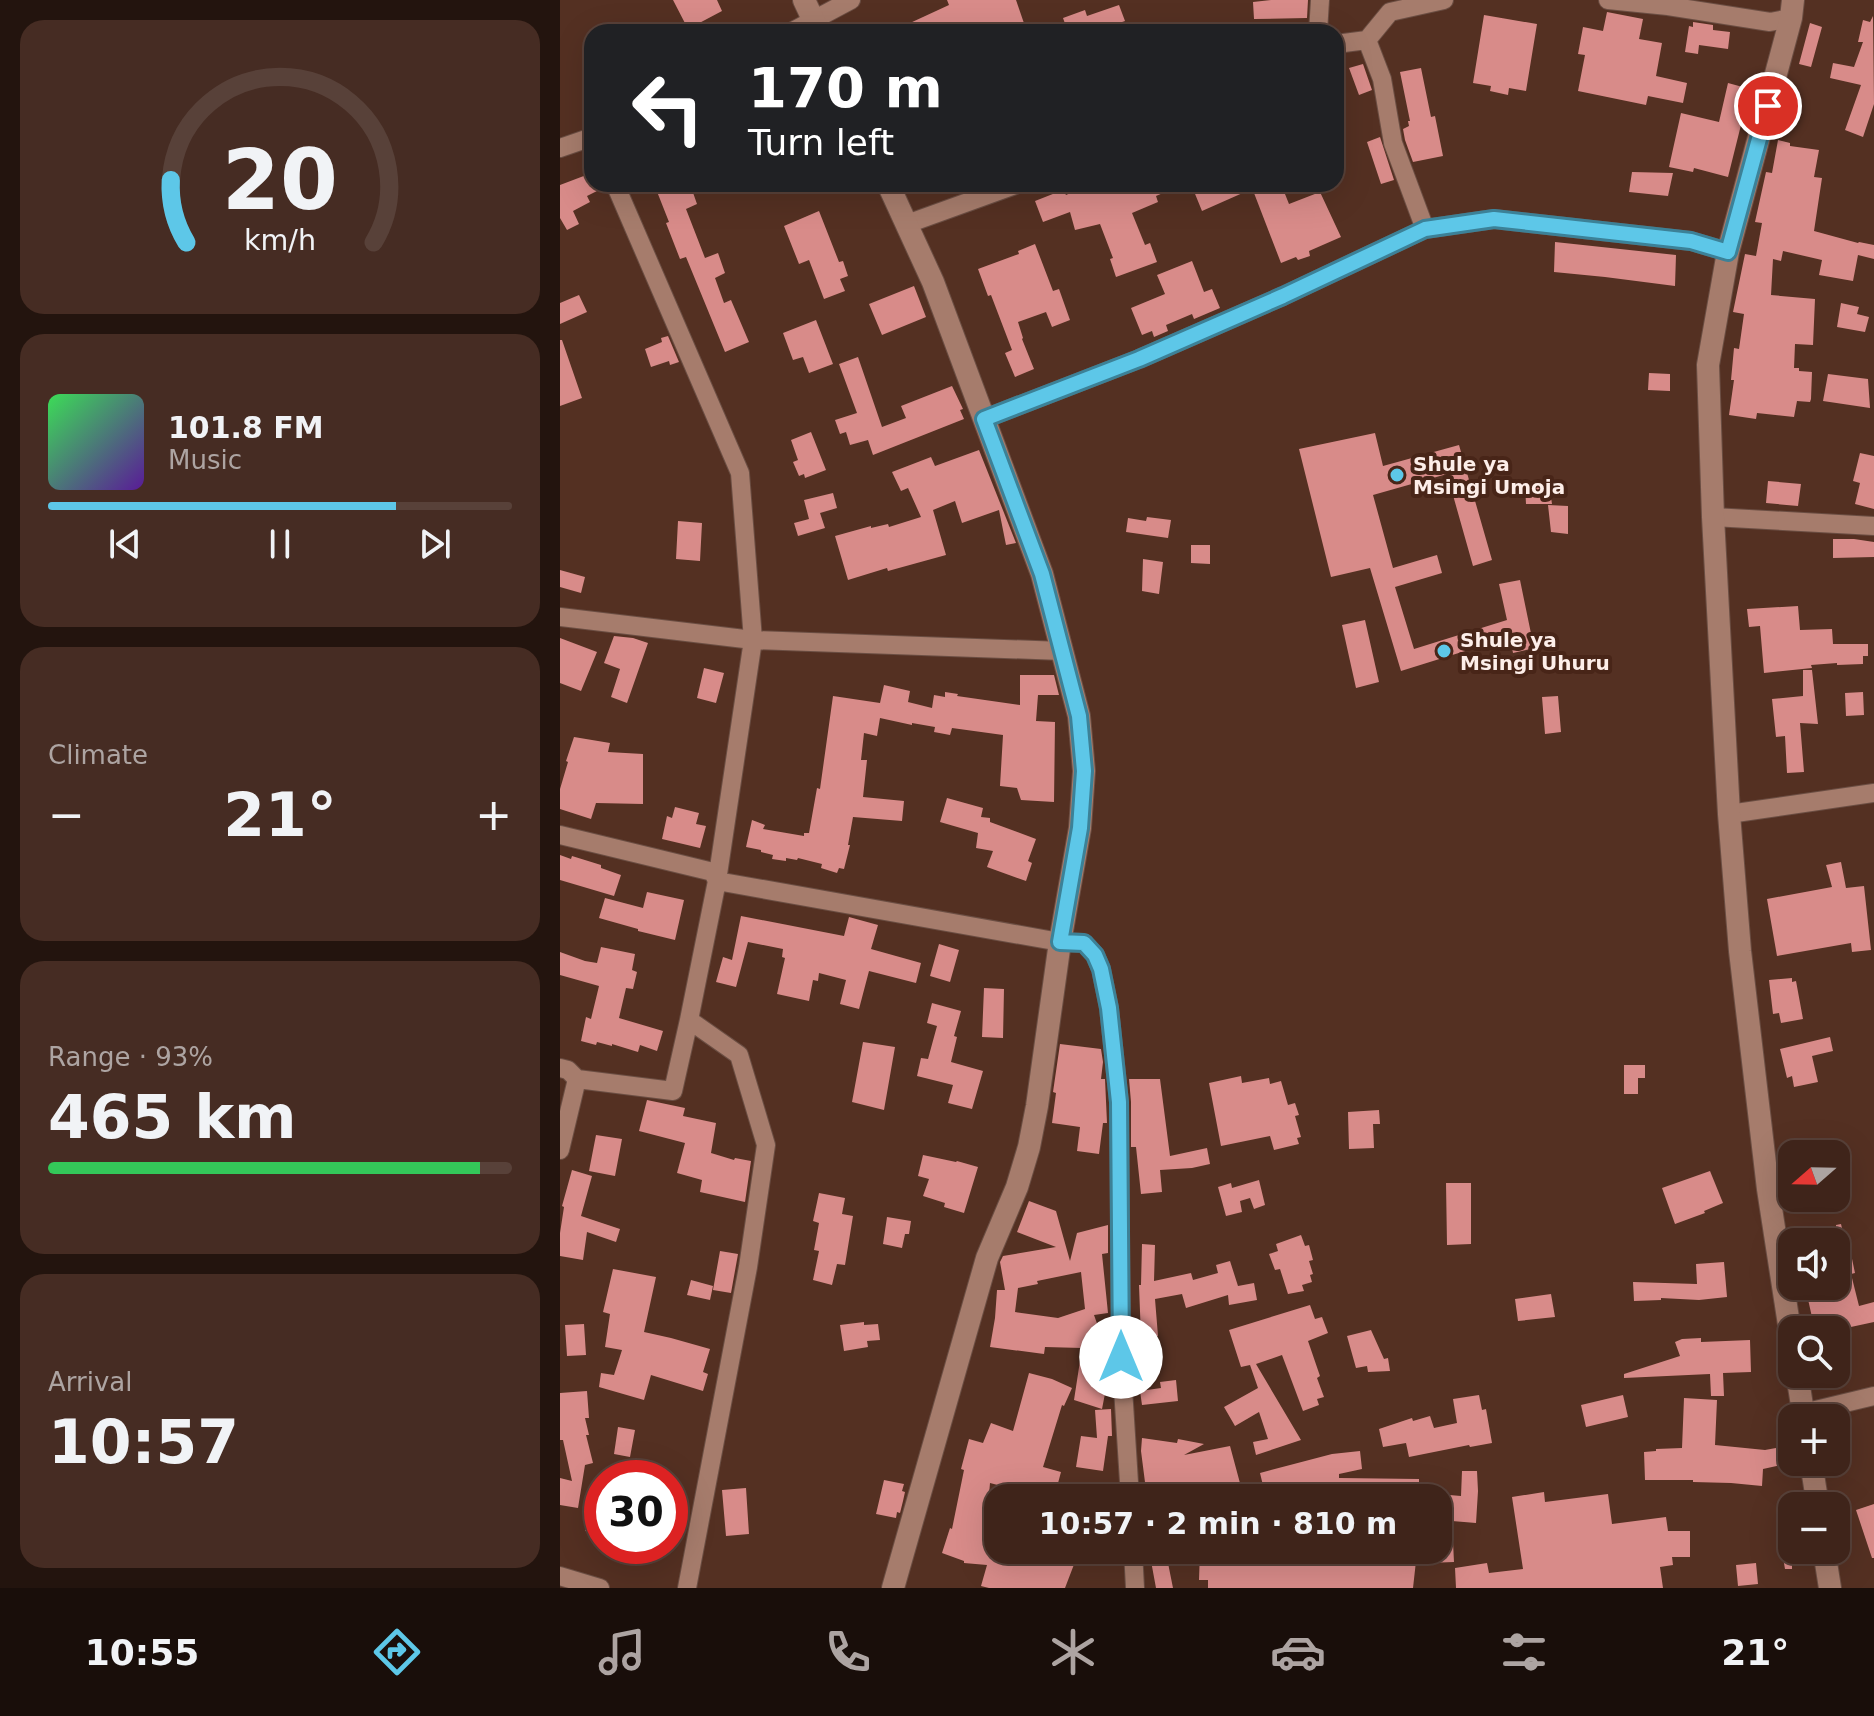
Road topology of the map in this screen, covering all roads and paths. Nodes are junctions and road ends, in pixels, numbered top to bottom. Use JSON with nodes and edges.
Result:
{"nodes":[{"id":1,"x":851,"y":0,"type":"edge"},
{"id":2,"x":1320,"y":0,"type":"edge"},
{"id":3,"x":1444,"y":0,"type":"edge"},
{"id":4,"x":1608,"y":0,"type":"edge"},
{"id":5,"x":1792,"y":9,"type":"edge"},
{"id":6,"x":812,"y":17,"type":"edge"},
{"id":7,"x":1317,"y":24,"type":"edge"},
{"id":8,"x":1367,"y":40,"type":"junction"},
{"id":9,"x":1344,"y":43,"type":"edge"},
{"id":10,"x":584,"y":140,"type":"edge"},
{"id":11,"x":560,"y":148,"type":"edge"},
{"id":12,"x":618,"y":192,"type":"edge"},
{"id":13,"x":892,"y":192,"type":"edge"},
{"id":14,"x":996,"y":192,"type":"edge"},
{"id":15,"x":907,"y":224,"type":"junction"},
{"id":16,"x":1425,"y":229,"type":"junction"},
{"id":17,"x":1728,"y":252,"type":"junction"},
{"id":18,"x":984,"y":419,"type":"junction"},
{"id":19,"x":1713,"y":517,"type":"junction"},
{"id":20,"x":1874,"y":526,"type":"edge"},
{"id":21,"x":560,"y":617,"type":"edge"},
{"id":22,"x":753,"y":640,"type":"junction"},
{"id":23,"x":1062,"y":651,"type":"junction"},
{"id":24,"x":1874,"y":793,"type":"edge"},
{"id":25,"x":1729,"y":814,"type":"junction"},
{"id":26,"x":560,"y":835,"type":"edge"},
{"id":27,"x":717,"y":881,"type":"junction"},
{"id":28,"x":1060,"y":942,"type":"junction"},
{"id":29,"x":689,"y":1020,"type":"junction"},
{"id":30,"x":560,"y":1068,"type":"edge"},
{"id":31,"x":577,"y":1079,"type":"junction"},
{"id":32,"x":560,"y":1150,"type":"edge"},
{"id":33,"x":1788,"y":1316,"type":"edge"},
{"id":34,"x":1874,"y":1396,"type":"edge"},
{"id":35,"x":1846,"y":1404,"type":"edge"},
{"id":36,"x":1129,"y":1484,"type":"edge"},
{"id":37,"x":1134,"y":1564,"type":"edge"},
{"id":38,"x":1826,"y":1564,"type":"edge"},
{"id":39,"x":560,"y":1576,"type":"edge"},
{"id":40,"x":600,"y":1588,"type":"edge"},
{"id":41,"x":687,"y":1588,"type":"edge"},
{"id":42,"x":893,"y":1588,"type":"edge"},
{"id":43,"x":1135,"y":1588,"type":"edge"},
{"id":44,"x":1830,"y":1588,"type":"edge"}],
"edges":[{"from":1,"to":6,"type":"street"},
{"from":2,"to":7,"type":"street"},
{"from":3,"to":8,"type":"street"},
{"from":4,"to":5,"type":"street"},
{"from":5,"to":17,"type":"street"},
{"from":8,"to":9,"type":"street"},
{"from":8,"to":16,"type":"street"},
{"from":10,"to":11,"type":"street"},
{"from":12,"to":22,"type":"street"},
{"from":13,"to":15,"type":"street"},
{"from":14,"to":15,"type":"street"},
{"from":15,"to":18,"type":"street"},
{"from":16,"to":17,"type":"street"},
{"from":16,"to":18,"type":"street"},
{"from":17,"to":19,"type":"street"},
{"from":18,"to":23,"type":"street"},
{"from":19,"to":20,"type":"street"},
{"from":19,"to":25,"type":"street"},
{"from":21,"to":22,"type":"street"},
{"from":22,"to":23,"type":"street"},
{"from":22,"to":27,"type":"street"},
{"from":23,"to":28,"type":"street"},
{"from":24,"to":25,"type":"street"},
{"from":25,"to":33,"type":"street"},
{"from":26,"to":27,"type":"street"},
{"from":27,"to":28,"type":"street"},
{"from":27,"to":29,"type":"street"},
{"from":28,"to":36,"type":"street"},
{"from":28,"to":42,"type":"street"},
{"from":29,"to":31,"type":"street"},
{"from":29,"to":41,"type":"street"},
{"from":30,"to":31,"type":"street"},
{"from":31,"to":32,"type":"street"},
{"from":34,"to":35,"type":"street"},
{"from":37,"to":43,"type":"street"},
{"from":38,"to":44,"type":"street"},
{"from":39,"to":40,"type":"street"}]}
